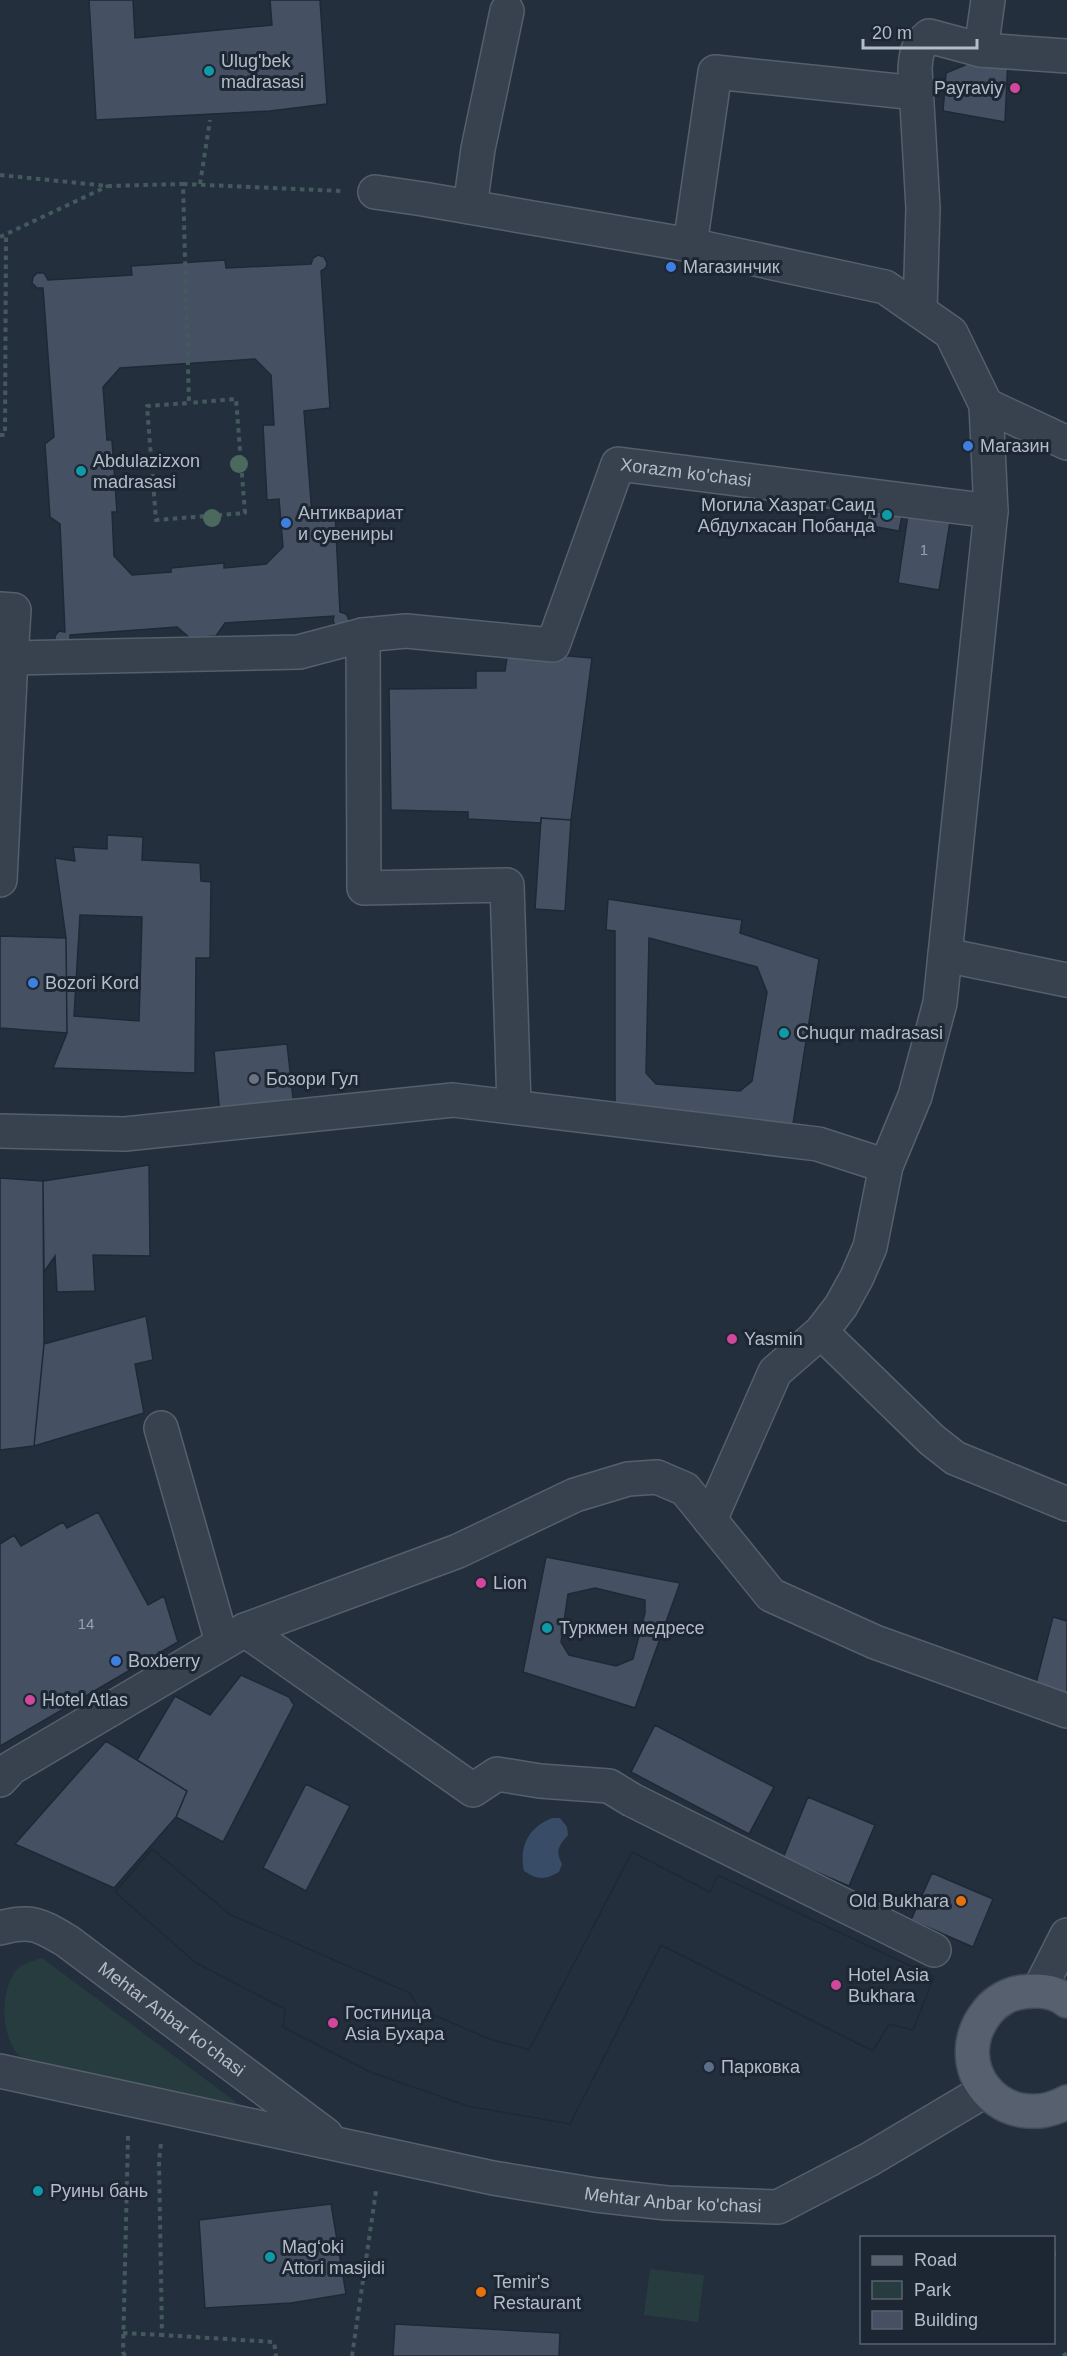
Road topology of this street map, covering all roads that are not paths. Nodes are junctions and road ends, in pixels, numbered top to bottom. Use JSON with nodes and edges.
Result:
{"nodes":[{"id":1,"x":988,"y":0,"type":"edge"},
{"id":2,"x":507,"y":11,"type":"dead end"},
{"id":3,"x":981,"y":50,"type":"junction"},
{"id":4,"x":1067,"y":56,"type":"edge"},
{"id":5,"x":917,"y":93,"type":"junction"},
{"id":6,"x":375,"y":192,"type":"road end"},
{"id":7,"x":470,"y":207,"type":"junction"},
{"id":8,"x":690,"y":245,"type":"junction"},
{"id":9,"x":920,"y":310,"type":"junction"},
{"id":10,"x":986,"y":405,"type":"junction"},
{"id":11,"x":1067,"y":442,"type":"edge"},
{"id":12,"x":991,"y":511,"type":"junction"},
{"id":13,"x":7,"y":610,"type":"edge"},
{"id":14,"x":363,"y":635,"type":"junction"},
{"id":15,"x":11,"y":658,"type":"junction"},
{"id":16,"x":0,"y":880,"type":"edge"},
{"id":17,"x":945,"y":955,"type":"junction"},
{"id":18,"x":1067,"y":980,"type":"edge"},
{"id":19,"x":514,"y":1106,"type":"junction"},
{"id":20,"x":0,"y":1131,"type":"edge"},
{"id":21,"x":886,"y":1166,"type":"junction"},
{"id":22,"x":821,"y":1332,"type":"junction"},
{"id":23,"x":160,"y":1428,"type":"dead end"},
{"id":24,"x":1067,"y":1504,"type":"edge"},
{"id":25,"x":711,"y":1520,"type":"junction"},
{"id":26,"x":233,"y":1636,"type":"junction"},
{"id":27,"x":1067,"y":1711,"type":"edge"},
{"id":28,"x":0,"y":1780,"type":"edge"},
{"id":29,"x":0,"y":1928,"type":"edge"},
{"id":30,"x":1067,"y":1935,"type":"edge"},
{"id":31,"x":934,"y":1950,"type":"dead end"},
{"id":32,"x":1053,"y":1995,"type":"edge"},
{"id":33,"x":0,"y":2071,"type":"edge"},
{"id":34,"x":986,"y":2091,"type":"junction"},
{"id":35,"x":1067,"y":2102,"type":"edge"},
{"id":36,"x":334,"y":2142,"type":"junction"}],
"edges":[{"from":1,"to":3,"type":"street"},
{"from":2,"to":7,"type":"street"},
{"from":3,"to":4,"type":"street"},
{"from":3,"to":5,"type":"street"},
{"from":5,"to":8,"type":"street"},
{"from":5,"to":9,"type":"street"},
{"from":6,"to":7,"type":"street"},
{"from":7,"to":8,"type":"street"},
{"from":8,"to":9,"type":"street"},
{"from":9,"to":10,"type":"street"},
{"from":10,"to":11,"type":"street"},
{"from":10,"to":12,"type":"street"},
{"from":12,"to":14,"type":"street","name":"Xorazm ko'chasi"},
{"from":12,"to":17,"type":"street"},
{"from":13,"to":15,"type":"street"},
{"from":14,"to":15,"type":"street"},
{"from":14,"to":19,"type":"street"},
{"from":15,"to":16,"type":"street"},
{"from":17,"to":18,"type":"street"},
{"from":17,"to":21,"type":"street"},
{"from":19,"to":20,"type":"street"},
{"from":19,"to":21,"type":"street"},
{"from":21,"to":22,"type":"street"},
{"from":22,"to":24,"type":"street"},
{"from":22,"to":25,"type":"street"},
{"from":23,"to":26,"type":"street"},
{"from":25,"to":26,"type":"street"},
{"from":25,"to":27,"type":"street"},
{"from":26,"to":28,"type":"street"},
{"from":26,"to":31,"type":"street"},
{"from":29,"to":36,"type":"street","name":"Mehtar Anbar ko'chasi"},
{"from":30,"to":32,"type":"street"},
{"from":32,"to":34,"type":"main road"},
{"from":33,"to":36,"type":"street","name":"Mehtar Anbar ko'chasi"},
{"from":34,"to":35,"type":"main road"},
{"from":34,"to":36,"type":"street","name":"Mehtar Anbar ko'chasi"}]}
